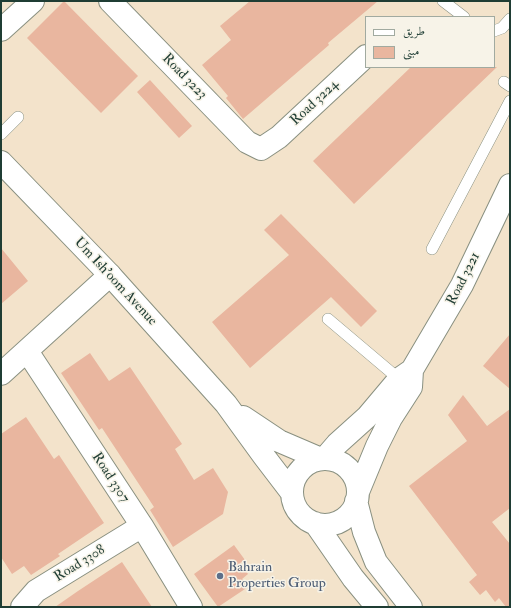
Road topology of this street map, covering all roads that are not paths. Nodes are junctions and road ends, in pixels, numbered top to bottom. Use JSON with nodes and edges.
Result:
{"nodes":[{"id":1,"x":33,"y":1,"type":"edge"},
{"id":2,"x":110,"y":1,"type":"edge"},
{"id":3,"x":443,"y":1,"type":"edge"},
{"id":4,"x":463,"y":16,"type":"edge"},
{"id":5,"x":510,"y":19,"type":"edge"},
{"id":6,"x":1,"y":30,"type":"edge"},
{"id":7,"x":495,"y":31,"type":"edge"},
{"id":8,"x":365,"y":57,"type":"edge"},
{"id":9,"x":510,"y":101,"type":"edge"},
{"id":10,"x":18,"y":117,"type":"dead end"},
{"id":11,"x":1,"y":134,"type":"edge"},
{"id":12,"x":261,"y":149,"type":"joint"},
{"id":13,"x":1,"y":162,"type":"edge"},
{"id":14,"x":510,"y":185,"type":"edge"},
{"id":15,"x":432,"y":249,"type":"dead end"},
{"id":16,"x":110,"y":275,"type":"junction"},
{"id":17,"x":328,"y":319,"type":"dead end"},
{"id":18,"x":27,"y":351,"type":"junction"},
{"id":19,"x":1,"y":374,"type":"edge"},
{"id":20,"x":405,"y":374,"type":"junction"},
{"id":21,"x":226,"y":404,"type":"junction"},
{"id":22,"x":322,"y":459,"type":"junction"},
{"id":23,"x":292,"y":493,"type":"junction"},
{"id":24,"x":357,"y":496,"type":"junction"},
{"id":25,"x":315,"y":523,"type":"junction"},
{"id":26,"x":142,"y":526,"type":"junction"},
{"id":27,"x":22,"y":607,"type":"edge"},
{"id":28,"x":191,"y":607,"type":"edge"},
{"id":29,"x":377,"y":607,"type":"edge"},
{"id":30,"x":411,"y":607,"type":"edge"}],
"edges":[{"from":1,"to":6,"type":"street"},
{"from":2,"to":12,"type":"street","name":"Road 3223"},
{"from":3,"to":4,"type":"lane"},
{"from":5,"to":7,"type":"lane"},
{"from":8,"to":12,"type":"street","name":"Road 3224"},
{"from":9,"to":15,"type":"lane"},
{"from":10,"to":11,"type":"lane"},
{"from":13,"to":16,"type":"street","name":"Um Ish'oom Avenue"},
{"from":14,"to":20,"type":"street","name":"Road 3221"},
{"from":16,"to":18,"type":"street"},
{"from":16,"to":21,"type":"street","name":"Um Ish'oom Avenue"},
{"from":17,"to":20,"type":"lane"},
{"from":18,"to":19,"type":"street"},
{"from":18,"to":26,"type":"street","name":"Road 3307"},
{"from":20,"to":22,"type":"street","name":"Road 3221"},
{"from":20,"to":24,"type":"street","name":"Road 3221"},
{"from":21,"to":22,"type":"street","name":"Um Ish'oom Avenue"},
{"from":21,"to":23,"type":"street","name":"Um Ish'oom Avenue"},
{"from":22,"to":23,"type":"street"},
{"from":22,"to":24,"type":"street"},
{"from":23,"to":25,"type":"street"},
{"from":24,"to":25,"type":"street"},
{"from":24,"to":30,"type":"street"},
{"from":25,"to":29,"type":"street"},
{"from":26,"to":27,"type":"street","name":"Road 3308"},
{"from":26,"to":28,"type":"street","name":"Road 3307"}]}
